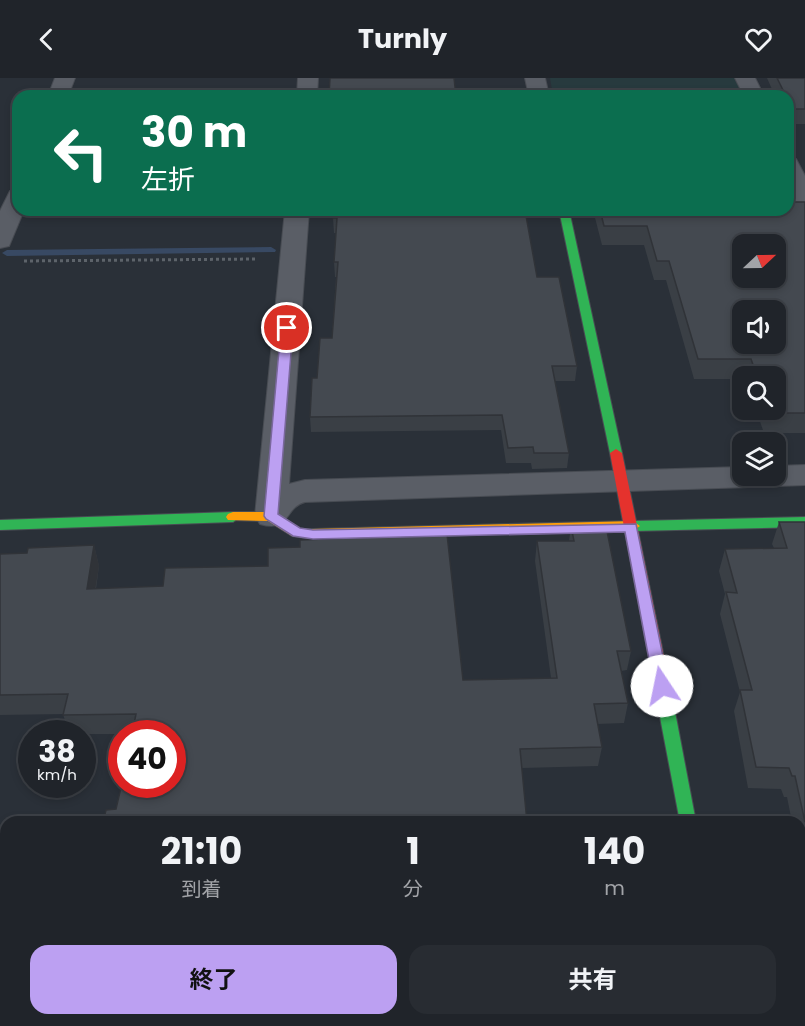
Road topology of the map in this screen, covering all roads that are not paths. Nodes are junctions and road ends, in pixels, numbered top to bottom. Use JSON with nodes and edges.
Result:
{"nodes":[{"id":1,"x":794,"y":177,"type":"edge"},
{"id":2,"x":805,"y":200,"type":"edge"},
{"id":3,"x":12,"y":211,"type":"edge"},
{"id":4,"x":296,"y":216,"type":"edge"},
{"id":5,"x":565,"y":216,"type":"edge"},
{"id":6,"x":0,"y":241,"type":"edge"},
{"id":7,"x":805,"y":475,"type":"edge"},
{"id":8,"x":622,"y":481,"type":"junction"},
{"id":9,"x":271,"y":516,"type":"junction"},
{"id":10,"x":805,"y":522,"type":"edge"},
{"id":11,"x":0,"y":525,"type":"edge"},
{"id":12,"x":631,"y":527,"type":"junction"},
{"id":13,"x":687,"y":816,"type":"edge"}],
"edges":[{"from":1,"to":2,"type":"street"},
{"from":3,"to":6,"type":"street"},
{"from":4,"to":9,"type":"street"},
{"from":5,"to":8,"type":"street"},
{"from":7,"to":8,"type":"street"},
{"from":8,"to":9,"type":"street"},
{"from":8,"to":12,"type":"street"},
{"from":9,"to":11,"type":"street"},
{"from":9,"to":12,"type":"street"},
{"from":10,"to":12,"type":"street"},
{"from":12,"to":13,"type":"street"}]}
